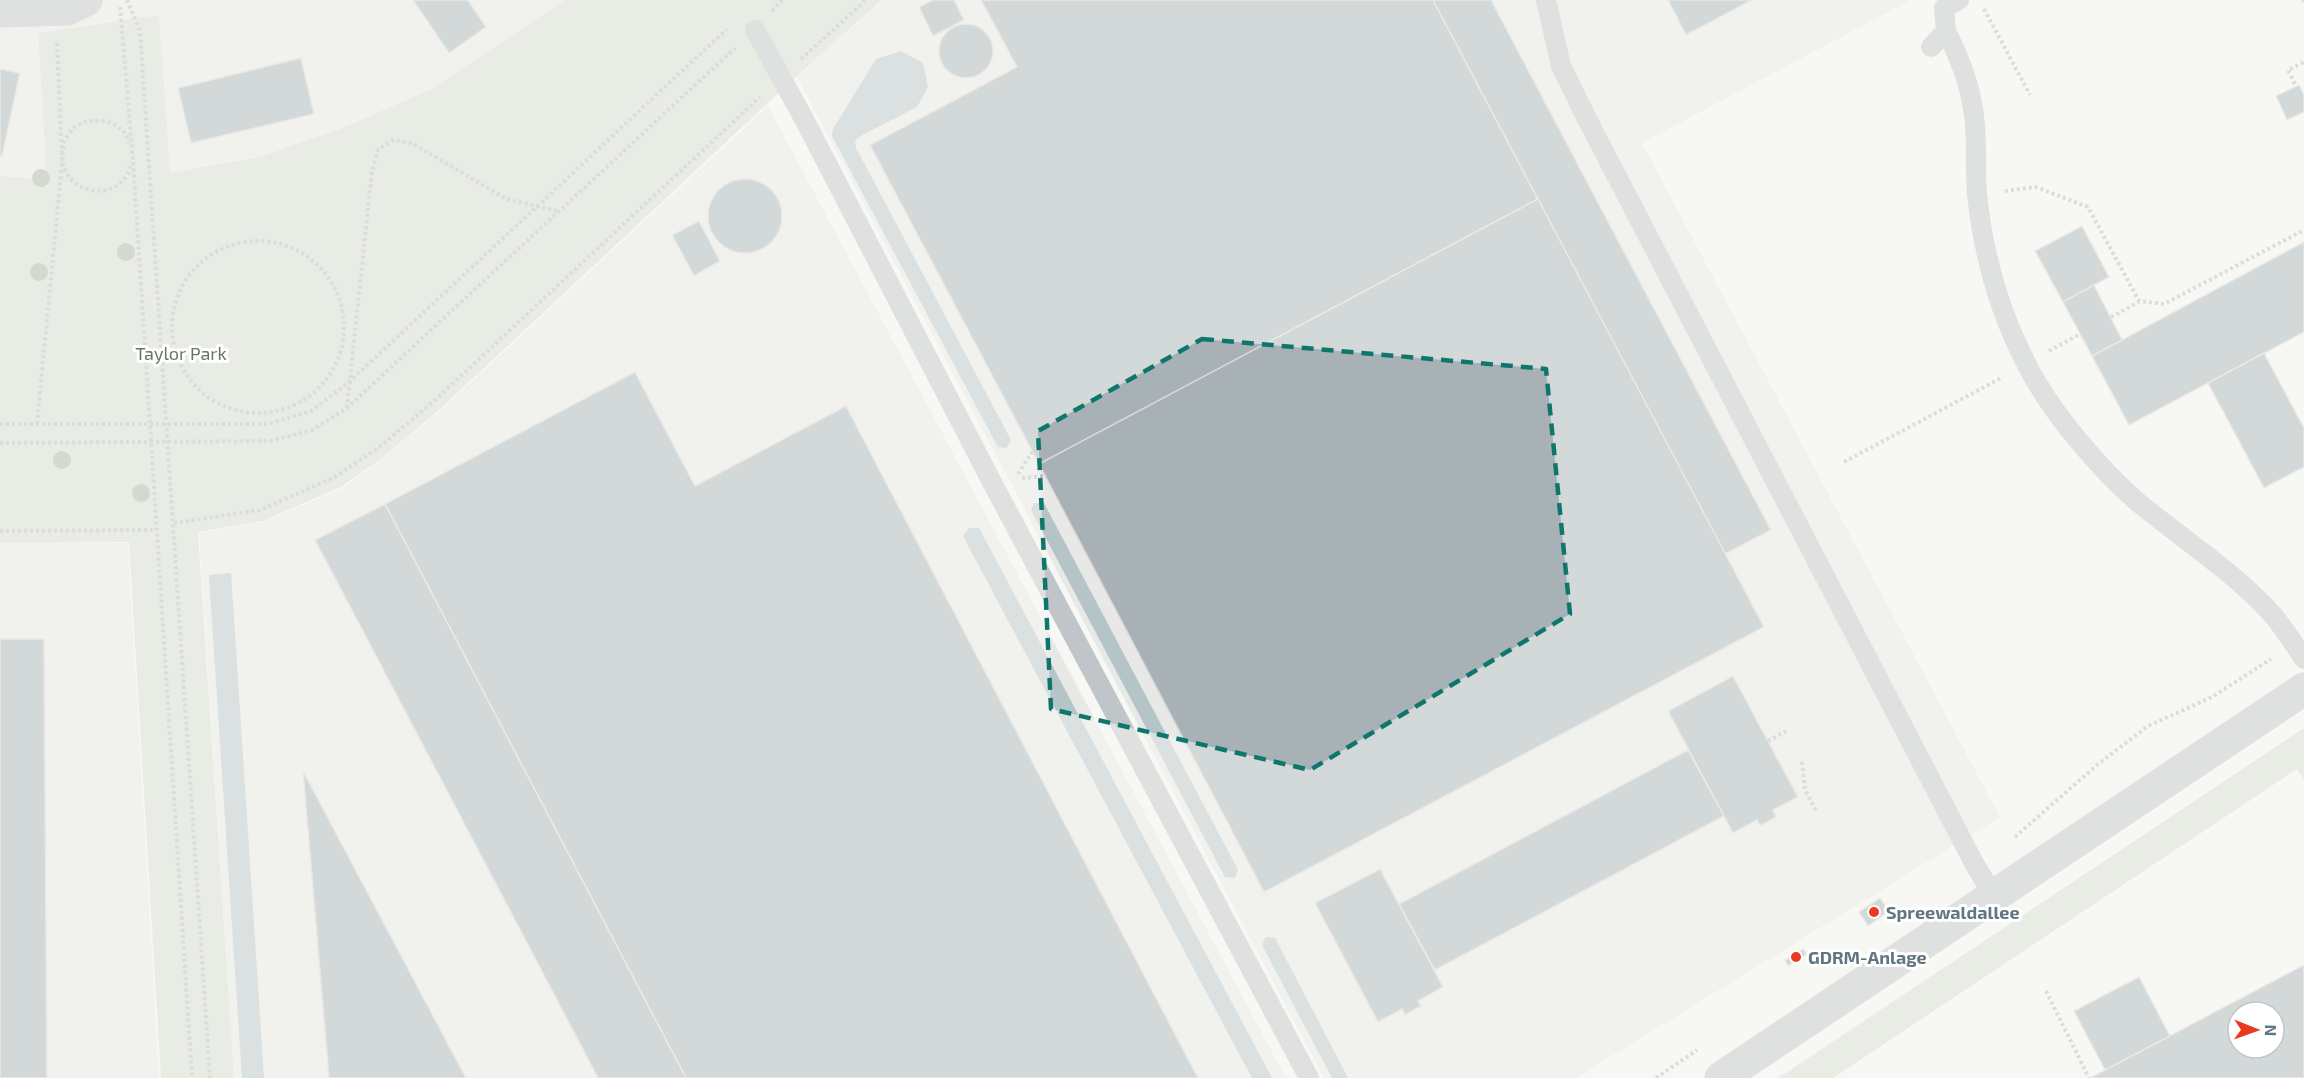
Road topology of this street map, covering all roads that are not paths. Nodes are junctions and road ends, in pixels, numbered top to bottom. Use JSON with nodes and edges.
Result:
{"nodes":[{"id":1,"x":86,"y":0,"type":"edge"},
{"id":2,"x":1546,"y":0,"type":"edge"},
{"id":3,"x":1959,"y":0,"type":"edge"},
{"id":4,"x":0,"y":10,"type":"edge"},
{"id":5,"x":755,"y":30,"type":"road end"},
{"id":6,"x":1946,"y":31,"type":"junction"},
{"id":7,"x":1931,"y":47,"type":"dead end"},
{"id":8,"x":2304,"y":659,"type":"edge"},
{"id":9,"x":2304,"y":689,"type":"edge"},
{"id":10,"x":1994,"y":896,"type":"junction"},
{"id":11,"x":1309,"y":1078,"type":"edge"},
{"id":12,"x":1721,"y":1078,"type":"edge"}],
"edges":[{"from":1,"to":4,"type":"street"},
{"from":2,"to":10,"type":"lane"},
{"from":3,"to":6,"type":"lane"},
{"from":5,"to":11,"type":"lane"},
{"from":6,"to":7,"type":"lane"},
{"from":6,"to":8,"type":"lane"},
{"from":9,"to":10,"type":"street"},
{"from":10,"to":12,"type":"street"}]}
